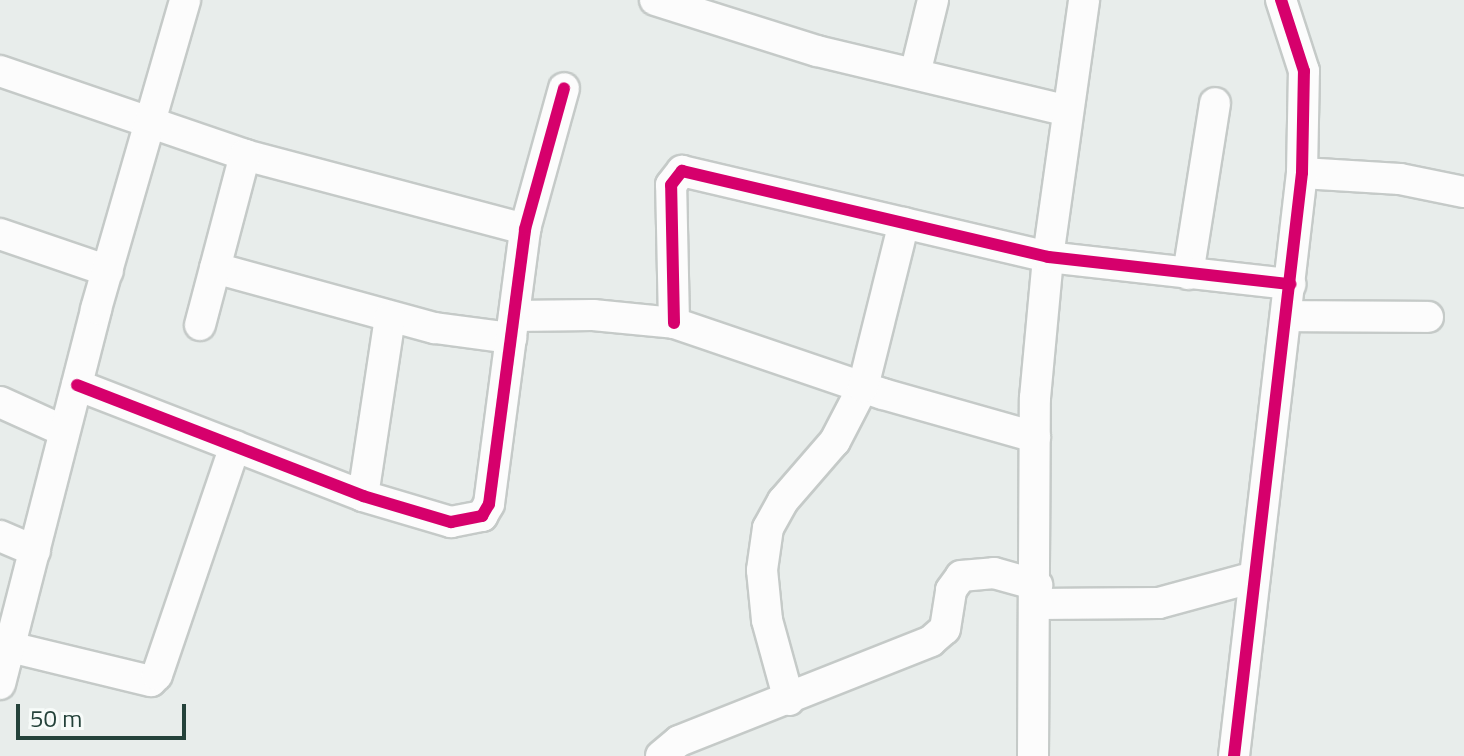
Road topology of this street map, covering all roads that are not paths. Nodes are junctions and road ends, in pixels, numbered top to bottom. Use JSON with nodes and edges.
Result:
{"nodes":[{"id":1,"x":185,"y":0,"type":"edge"},
{"id":2,"x":655,"y":0,"type":"edge"},
{"id":3,"x":933,"y":0,"type":"edge"},
{"id":4,"x":1084,"y":0,"type":"edge"},
{"id":5,"x":1281,"y":0,"type":"edge"},
{"id":6,"x":0,"y":71,"type":"edge"},
{"id":7,"x":915,"y":74,"type":"junction"},
{"id":8,"x":564,"y":88,"type":"dead end"},
{"id":9,"x":1215,"y":103,"type":"dead end"},
{"id":10,"x":1068,"y":111,"type":"junction"},
{"id":11,"x":150,"y":119,"type":"junction"},
{"id":12,"x":245,"y":155,"type":"junction"},
{"id":13,"x":1302,"y":173,"type":"junction"},
{"id":14,"x":1464,"y":192,"type":"edge"},
{"id":15,"x":904,"y":223,"type":"junction"},
{"id":16,"x":525,"y":229,"type":"junction"},
{"id":17,"x":0,"y":234,"type":"edge"},
{"id":18,"x":1048,"y":257,"type":"junction"},
{"id":19,"x":215,"y":268,"type":"junction"},
{"id":20,"x":108,"y":271,"type":"junction"},
{"id":21,"x":1188,"y":274,"type":"junction"},
{"id":22,"x":1290,"y":284,"type":"junction"},
{"id":23,"x":1286,"y":316,"type":"junction"},
{"id":24,"x":390,"y":317,"type":"junction"},
{"id":25,"x":1428,"y":317,"type":"dead end"},
{"id":26,"x":674,"y":323,"type":"junction"},
{"id":27,"x":200,"y":325,"type":"dead end"},
{"id":28,"x":512,"y":327,"type":"junction"},
{"id":29,"x":77,"y":385,"type":"junction"},
{"id":30,"x":863,"y":387,"type":"junction"},
{"id":31,"x":0,"y":402,"type":"edge"},
{"id":32,"x":64,"y":431,"type":"junction"},
{"id":33,"x":1035,"y":437,"type":"junction"},
{"id":34,"x":235,"y":446,"type":"junction"},
{"id":35,"x":363,"y":496,"type":"junction"},
{"id":36,"x":0,"y":536,"type":"edge"},
{"id":37,"x":35,"y":551,"type":"junction"},
{"id":38,"x":1255,"y":577,"type":"junction"},
{"id":39,"x":1037,"y":595,"type":"junction"},
{"id":40,"x":3,"y":670,"type":"edge"},
{"id":41,"x":789,"y":700,"type":"junction"},
{"id":42,"x":661,"y":756,"type":"edge"},
{"id":43,"x":1033,"y":756,"type":"edge"},
{"id":44,"x":1234,"y":756,"type":"edge"}],
"edges":[{"from":1,"to":11,"type":"street"},
{"from":2,"to":7,"type":"street"},
{"from":3,"to":7,"type":"street"},
{"from":4,"to":10,"type":"street"},
{"from":5,"to":13,"type":"street"},
{"from":6,"to":11,"type":"street"},
{"from":7,"to":10,"type":"street"},
{"from":8,"to":16,"type":"street"},
{"from":9,"to":21,"type":"street"},
{"from":10,"to":18,"type":"street"},
{"from":11,"to":12,"type":"street"},
{"from":11,"to":20,"type":"street"},
{"from":12,"to":16,"type":"street"},
{"from":12,"to":19,"type":"street"},
{"from":13,"to":14,"type":"street"},
{"from":13,"to":22,"type":"street"},
{"from":15,"to":18,"type":"street"},
{"from":15,"to":26,"type":"street"},
{"from":15,"to":30,"type":"street"},
{"from":16,"to":28,"type":"street"},
{"from":17,"to":20,"type":"street"},
{"from":18,"to":21,"type":"street"},
{"from":18,"to":33,"type":"street"},
{"from":19,"to":24,"type":"street"},
{"from":19,"to":27,"type":"street"},
{"from":20,"to":29,"type":"street"},
{"from":21,"to":22,"type":"street"},
{"from":22,"to":23,"type":"street"},
{"from":23,"to":25,"type":"street"},
{"from":23,"to":38,"type":"street"},
{"from":24,"to":28,"type":"street"},
{"from":24,"to":35,"type":"street"},
{"from":26,"to":28,"type":"street"},
{"from":26,"to":30,"type":"street"},
{"from":28,"to":35,"type":"street"},
{"from":29,"to":32,"type":"street"},
{"from":29,"to":34,"type":"street"},
{"from":30,"to":33,"type":"street"},
{"from":30,"to":41,"type":"street"},
{"from":31,"to":32,"type":"street"},
{"from":32,"to":37,"type":"street"},
{"from":33,"to":39,"type":"street"},
{"from":34,"to":35,"type":"street"},
{"from":34,"to":40,"type":"street"},
{"from":36,"to":37,"type":"street"},
{"from":37,"to":40,"type":"street"},
{"from":38,"to":39,"type":"street"},
{"from":38,"to":44,"type":"street"},
{"from":39,"to":41,"type":"street"},
{"from":39,"to":43,"type":"street"},
{"from":41,"to":42,"type":"street"}]}
